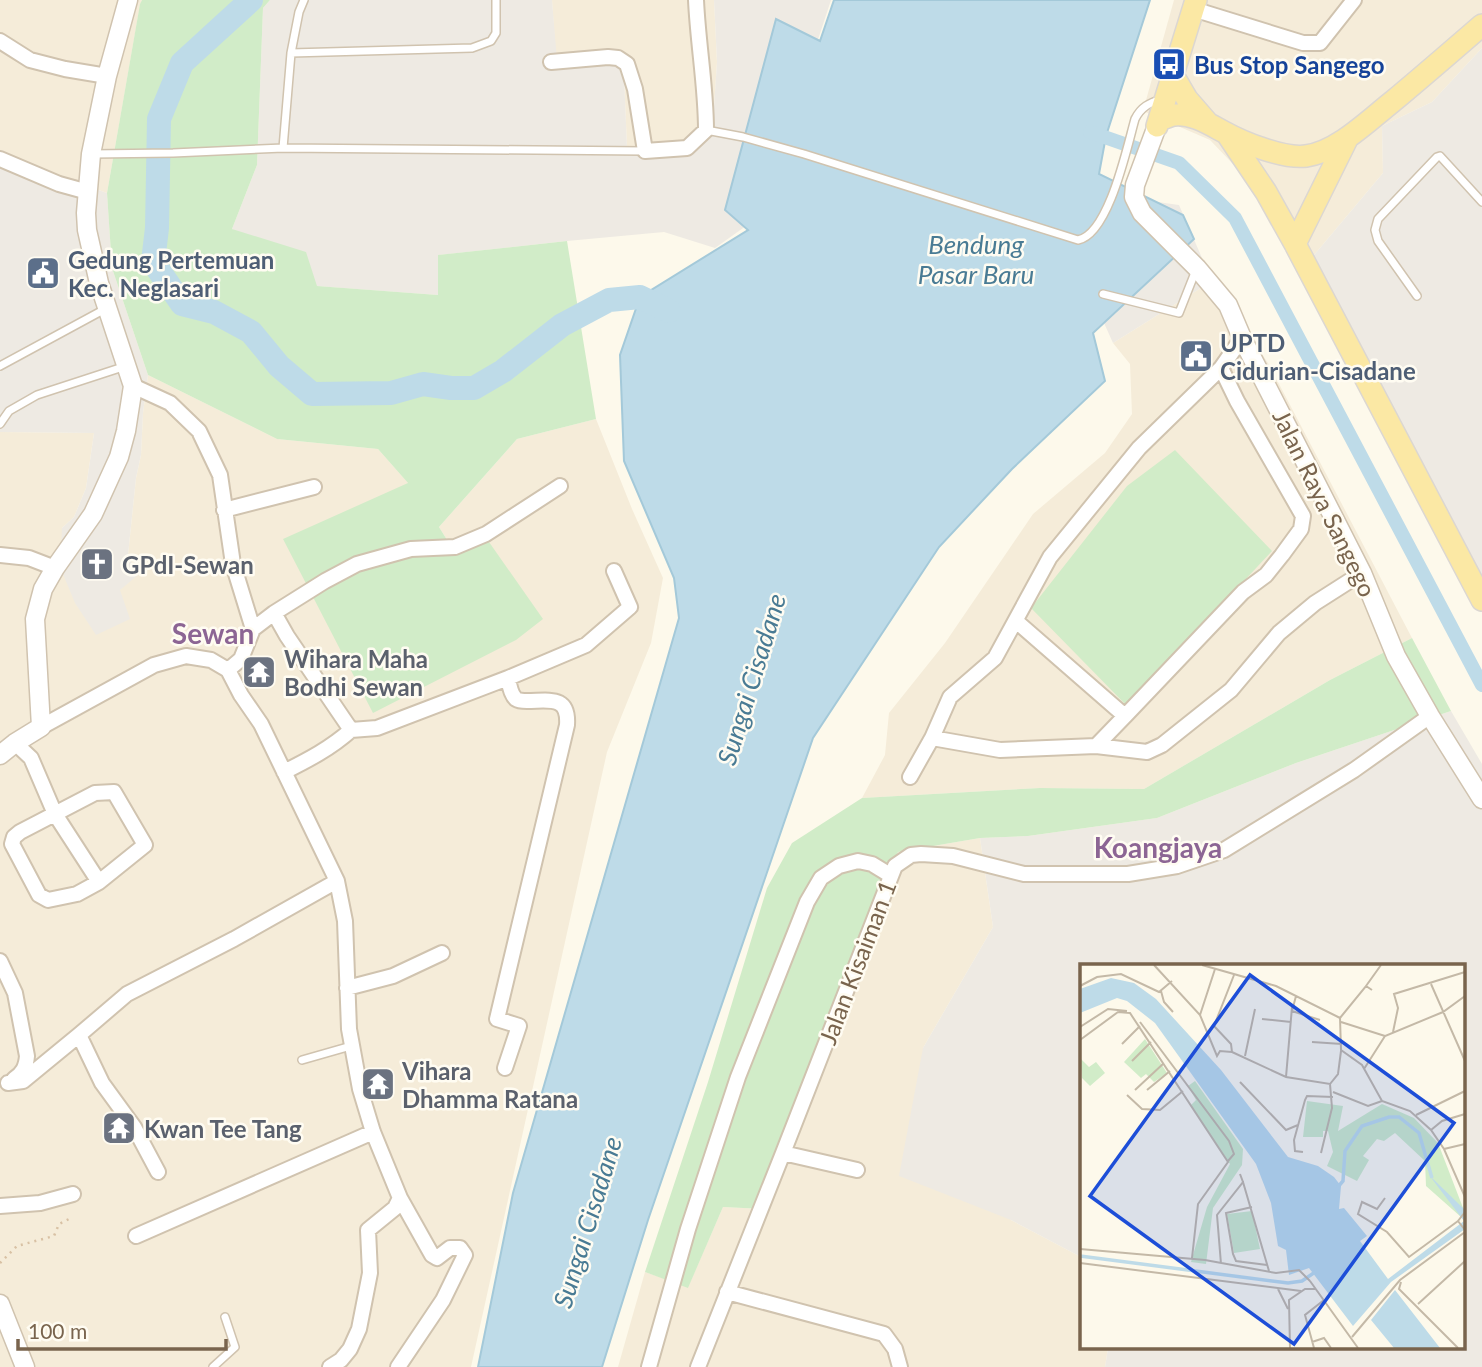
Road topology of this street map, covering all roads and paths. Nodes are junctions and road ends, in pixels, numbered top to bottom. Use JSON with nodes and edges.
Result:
{"nodes":[{"id":1,"x":128,"y":0,"type":"edge"},
{"id":2,"x":304,"y":0,"type":"edge"},
{"id":3,"x":496,"y":0,"type":"edge"},
{"id":4,"x":696,"y":0,"type":"edge"},
{"id":5,"x":1354,"y":0,"type":"edge"},
{"id":6,"x":1194,"y":4,"type":"edge"},
{"id":7,"x":1482,"y":25,"type":"edge"},
{"id":8,"x":0,"y":41,"type":"edge"},
{"id":9,"x":291,"y":53,"type":"junction"},
{"id":10,"x":551,"y":62,"type":"dead end"},
{"id":11,"x":1173,"y":75,"type":"junction"},
{"id":12,"x":107,"y":76,"type":"junction"},
{"id":13,"x":1161,"y":113,"type":"junction"},
{"id":14,"x":1207,"y":122,"type":"junction"},
{"id":15,"x":706,"y":131,"type":"junction"},
{"id":16,"x":1227,"y":134,"type":"junction"},
{"id":17,"x":1348,"y":137,"type":"junction"},
{"id":18,"x":283,"y":148,"type":"junction"},
{"id":19,"x":645,"y":152,"type":"junction"},
{"id":20,"x":91,"y":154,"type":"junction"},
{"id":21,"x":0,"y":159,"type":"edge"},
{"id":22,"x":88,"y":192,"type":"junction"},
{"id":23,"x":1482,"y":202,"type":"edge"},
{"id":24,"x":1295,"y":244,"type":"junction"},
{"id":25,"x":1197,"y":268,"type":"junction"},
{"id":26,"x":1103,"y":294,"type":"dead end"},
{"id":27,"x":1417,"y":296,"type":"dead end"},
{"id":28,"x":107,"y":308,"type":"junction"},
{"id":29,"x":1242,"y":338,"type":"junction"},
{"id":30,"x":127,"y":365,"type":"junction"},
{"id":31,"x":0,"y":366,"type":"edge"},
{"id":32,"x":1221,"y":368,"type":"junction"},
{"id":33,"x":133,"y":386,"type":"junction"},
{"id":34,"x":0,"y":424,"type":"edge"},
{"id":35,"x":560,"y":486,"type":"dead end"},
{"id":36,"x":314,"y":487,"type":"dead end"},
{"id":37,"x":224,"y":509,"type":"junction"},
{"id":38,"x":0,"y":555,"type":"edge"},
{"id":39,"x":55,"y":568,"type":"junction"},
{"id":40,"x":614,"y":571,"type":"dead end"},
{"id":41,"x":1362,"y":573,"type":"junction"},
{"id":42,"x":1482,"y":600,"type":"edge"},
{"id":43,"x":274,"y":613,"type":"junction"},
{"id":44,"x":1016,"y":621,"type":"junction"},
{"id":45,"x":253,"y":629,"type":"junction"},
{"id":46,"x":228,"y":670,"type":"junction"},
{"id":47,"x":508,"y":678,"type":"junction"},
{"id":48,"x":1125,"y":716,"type":"junction"},
{"id":49,"x":1430,"y":716,"type":"junction"},
{"id":50,"x":41,"y":727,"type":"junction"},
{"id":51,"x":351,"y":730,"type":"junction"},
{"id":52,"x":932,"y":738,"type":"junction"},
{"id":53,"x":15,"y":743,"type":"junction"},
{"id":54,"x":1096,"y":746,"type":"junction"},
{"id":55,"x":0,"y":755,"type":"edge"},
{"id":56,"x":284,"y":772,"type":"junction"},
{"id":57,"x":910,"y":778,"type":"dead end"},
{"id":58,"x":1482,"y":799,"type":"edge"},
{"id":59,"x":55,"y":814,"type":"junction"},
{"id":60,"x":890,"y":875,"type":"junction"},
{"id":61,"x":337,"y":881,"type":"junction"},
{"id":62,"x":99,"y":882,"type":"junction"},
{"id":63,"x":442,"y":953,"type":"dead end"},
{"id":64,"x":0,"y":961,"type":"edge"},
{"id":65,"x":347,"y":988,"type":"junction"},
{"id":66,"x":79,"y":1035,"type":"junction"},
{"id":67,"x":352,"y":1046,"type":"junction"},
{"id":68,"x":302,"y":1060,"type":"dead end"},
{"id":69,"x":505,"y":1068,"type":"dead end"},
{"id":70,"x":4,"y":1084,"type":"edge"},
{"id":71,"x":373,"y":1132,"type":"junction"},
{"id":72,"x":783,"y":1153,"type":"junction"},
{"id":73,"x":857,"y":1170,"type":"dead end"},
{"id":74,"x":158,"y":1172,"type":"dead end"},
{"id":75,"x":73,"y":1194,"type":"dead end"},
{"id":76,"x":400,"y":1198,"type":"junction"},
{"id":77,"x":0,"y":1206,"type":"edge"},
{"id":78,"x":69,"y":1219,"type":"dead end"},
{"id":79,"x":136,"y":1236,"type":"dead end"},
{"id":80,"x":0,"y":1263,"type":"edge"},
{"id":81,"x":727,"y":1292,"type":"junction"},
{"id":82,"x":0,"y":1304,"type":"edge"},
{"id":83,"x":225,"y":1317,"type":"dead end"},
{"id":84,"x":25,"y":1367,"type":"edge"},
{"id":85,"x":213,"y":1367,"type":"edge"},
{"id":86,"x":330,"y":1367,"type":"edge"},
{"id":87,"x":398,"y":1367,"type":"edge"},
{"id":88,"x":649,"y":1367,"type":"edge"},
{"id":89,"x":698,"y":1367,"type":"edge"},
{"id":90,"x":900,"y":1367,"type":"edge"}],
"edges":[{"from":1,"to":12,"type":"street"},
{"from":2,"to":9,"type":"lane"},
{"from":3,"to":9,"type":"lane"},
{"from":4,"to":15,"type":"street"},
{"from":5,"to":6,"type":"street"},
{"from":6,"to":11,"type":"main road"},
{"from":7,"to":17,"type":"main road"},
{"from":8,"to":12,"type":"street"},
{"from":9,"to":18,"type":"lane"},
{"from":10,"to":19,"type":"street"},
{"from":11,"to":13,"type":"main road"},
{"from":11,"to":14,"type":"main road"},
{"from":12,"to":20,"type":"street"},
{"from":13,"to":14,"type":"main road"},
{"from":13,"to":15,"type":"lane"},
{"from":13,"to":25,"type":"street","name":"Jalan Raya Sangego"},
{"from":14,"to":16,"type":"main road"},
{"from":15,"to":19,"type":"street"},
{"from":16,"to":17,"type":"main road"},
{"from":16,"to":24,"type":"main road"},
{"from":17,"to":24,"type":"main road"},
{"from":18,"to":19,"type":"lane"},
{"from":18,"to":20,"type":"lane"},
{"from":20,"to":22,"type":"street"},
{"from":21,"to":22,"type":"street"},
{"from":22,"to":28,"type":"street"},
{"from":23,"to":27,"type":"lane"},
{"from":24,"to":42,"type":"main road"},
{"from":25,"to":26,"type":"lane"},
{"from":25,"to":29,"type":"street","name":"Jalan Raya Sangego"},
{"from":28,"to":30,"type":"street"},
{"from":28,"to":31,"type":"lane"},
{"from":29,"to":32,"type":"street"},
{"from":29,"to":41,"type":"street","name":"Jalan Raya Sangego"},
{"from":30,"to":33,"type":"street"},
{"from":30,"to":34,"type":"lane"},
{"from":32,"to":44,"type":"street"},
{"from":32,"to":48,"type":"street"},
{"from":33,"to":37,"type":"street"},
{"from":33,"to":39,"type":"street"},
{"from":35,"to":43,"type":"street"},
{"from":36,"to":37,"type":"street"},
{"from":37,"to":45,"type":"street"},
{"from":38,"to":39,"type":"street"},
{"from":39,"to":50,"type":"street"},
{"from":40,"to":47,"type":"street"},
{"from":41,"to":49,"type":"street","name":"Jalan Raya Sangego"},
{"from":41,"to":54,"type":"street"},
{"from":43,"to":45,"type":"street"},
{"from":43,"to":51,"type":"street"},
{"from":44,"to":48,"type":"street"},
{"from":44,"to":52,"type":"street"},
{"from":45,"to":46,"type":"street"},
{"from":46,"to":50,"type":"street"},
{"from":46,"to":56,"type":"street"},
{"from":47,"to":51,"type":"street"},
{"from":47,"to":69,"type":"street"},
{"from":48,"to":54,"type":"street"},
{"from":49,"to":58,"type":"street","name":"Jalan Raya Sangego"},
{"from":49,"to":60,"type":"street","name":"Jalan Kisaiman 1"},
{"from":50,"to":53,"type":"street"},
{"from":51,"to":56,"type":"street"},
{"from":52,"to":54,"type":"street"},
{"from":52,"to":57,"type":"street"},
{"from":53,"to":55,"type":"street"},
{"from":53,"to":59,"type":"street"},
{"from":56,"to":61,"type":"street"},
{"from":59,"to":62,"type":"street"},
{"from":59,"to":62,"type":"street"},
{"from":59,"to":62,"type":"street"},
{"from":60,"to":72,"type":"street","name":"Jalan Kisaiman 1"},
{"from":60,"to":88,"type":"street"},
{"from":61,"to":65,"type":"street"},
{"from":61,"to":66,"type":"street"},
{"from":63,"to":65,"type":"street"},
{"from":64,"to":70,"type":"street"},
{"from":65,"to":67,"type":"street"},
{"from":66,"to":70,"type":"street"},
{"from":66,"to":74,"type":"street"},
{"from":67,"to":68,"type":"lane"},
{"from":67,"to":71,"type":"street"},
{"from":71,"to":76,"type":"street"},
{"from":71,"to":79,"type":"street"},
{"from":72,"to":73,"type":"street"},
{"from":72,"to":81,"type":"street","name":"Jalan Kisaiman 1"},
{"from":75,"to":77,"type":"street"},
{"from":76,"to":86,"type":"street"},
{"from":76,"to":87,"type":"street"},
{"from":78,"to":80,"type":"path"},
{"from":81,"to":89,"type":"street","name":"Jalan Kisaiman 1"},
{"from":81,"to":90,"type":"street"},
{"from":82,"to":84,"type":"street"},
{"from":83,"to":85,"type":"lane"}]}
